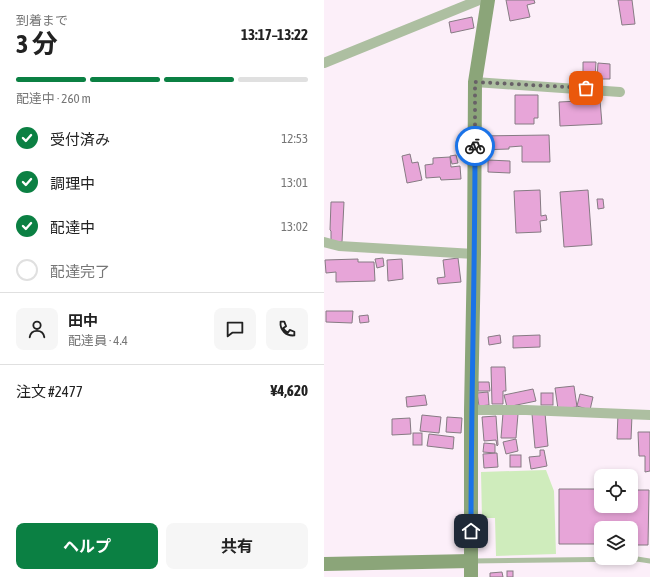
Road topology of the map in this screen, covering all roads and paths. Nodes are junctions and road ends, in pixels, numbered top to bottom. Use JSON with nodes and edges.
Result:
{"nodes":[{"id":1,"x":479,"y":0,"type":"edge"},
{"id":2,"x":488,"y":0,"type":"edge"},
{"id":3,"x":324,"y":63,"type":"edge"},
{"id":4,"x":475,"y":82,"type":"junction"},
{"id":5,"x":620,"y":92,"type":"dead end"},
{"id":6,"x":324,"y":242,"type":"edge"},
{"id":7,"x":474,"y":254,"type":"junction"},
{"id":8,"x":471,"y":410,"type":"junction"},
{"id":9,"x":650,"y":415,"type":"edge"},
{"id":10,"x":650,"y":560,"type":"edge"},
{"id":11,"x":471,"y":561,"type":"junction"},
{"id":12,"x":324,"y":564,"type":"edge"},
{"id":13,"x":471,"y":577,"type":"edge"}],
"edges":[{"from":1,"to":3,"type":"street"},
{"from":2,"to":4,"type":"main road"},
{"from":4,"to":5,"type":"street"},
{"from":4,"to":7,"type":"main road"},
{"from":6,"to":7,"type":"street"},
{"from":7,"to":8,"type":"main road"},
{"from":8,"to":9,"type":"street"},
{"from":8,"to":11,"type":"main road"},
{"from":10,"to":11,"type":"lane"},
{"from":11,"to":12,"type":"main road"},
{"from":11,"to":13,"type":"main road"}]}
